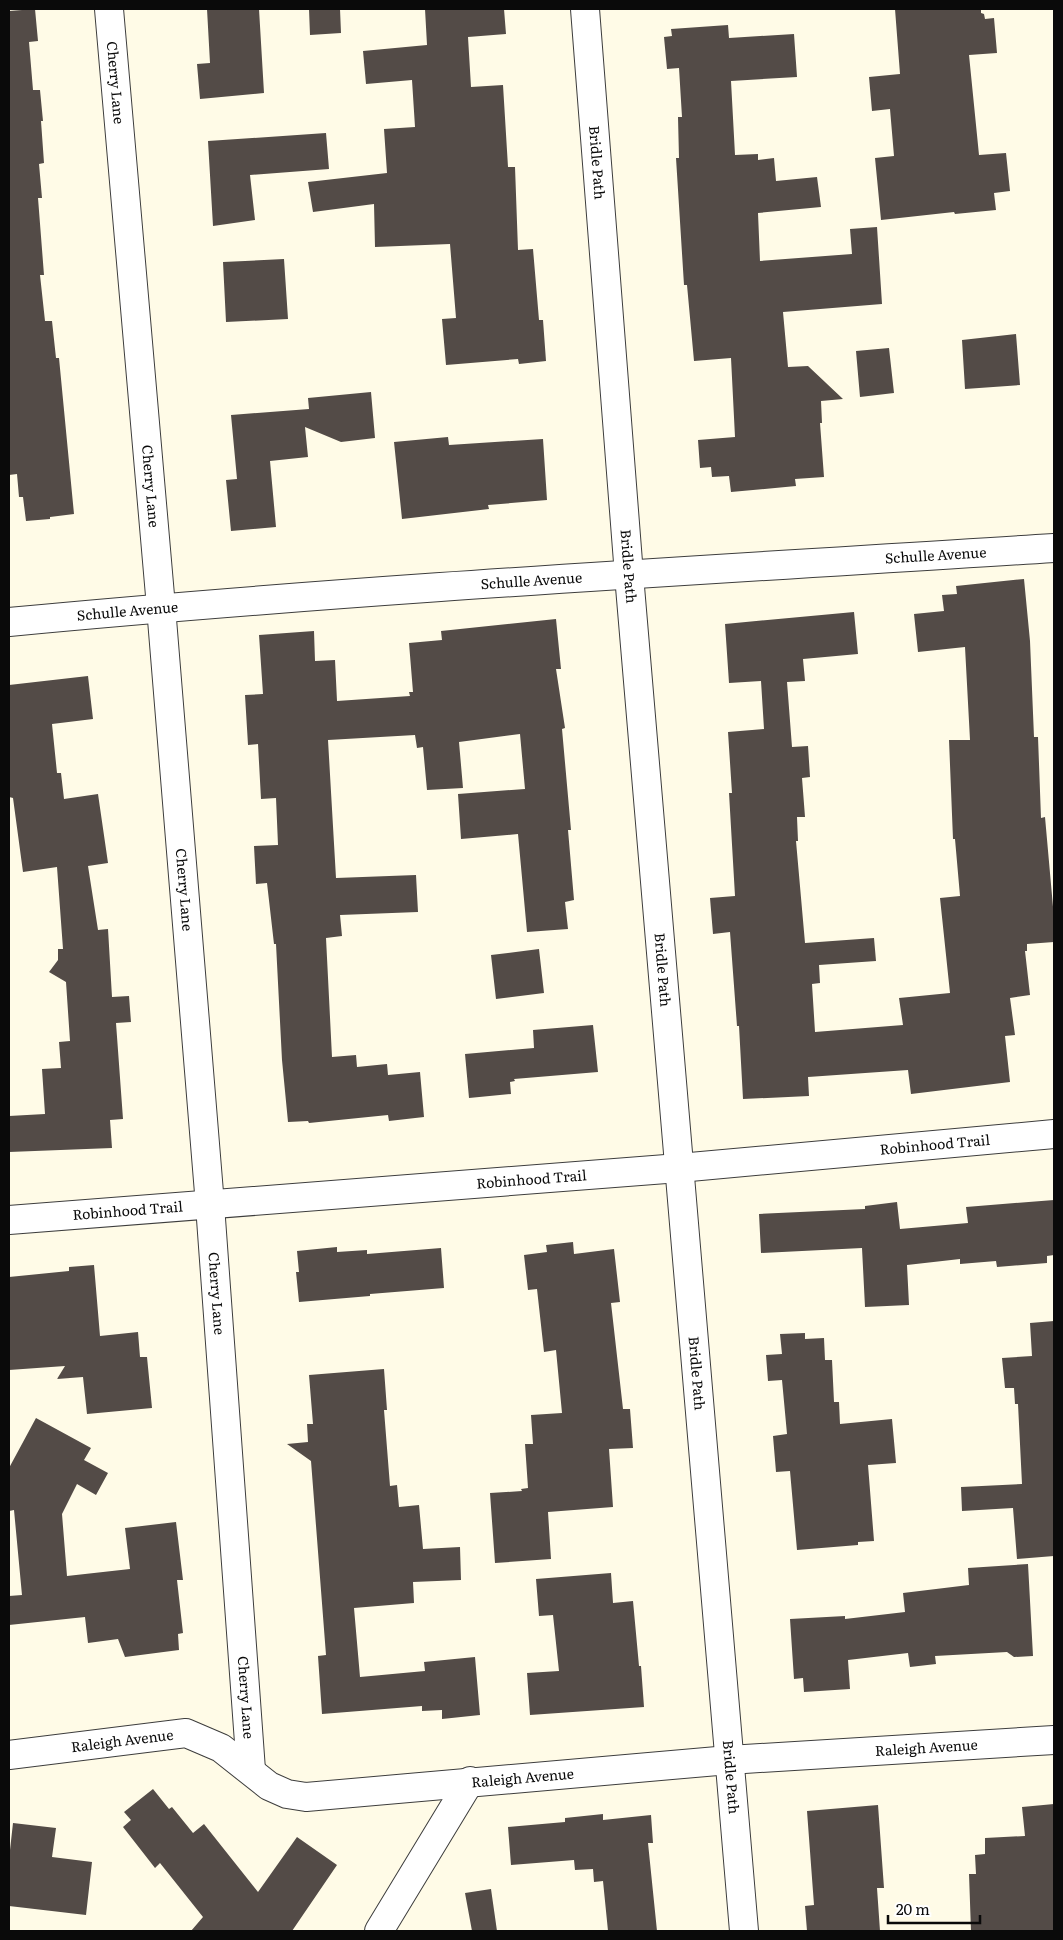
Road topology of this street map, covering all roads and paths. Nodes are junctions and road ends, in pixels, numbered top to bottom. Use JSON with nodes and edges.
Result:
{"nodes":[{"id":1,"x":109,"y":9,"type":"edge"},
{"id":2,"x":585,"y":9,"type":"edge"},
{"id":3,"x":1054,"y":548,"type":"edge"},
{"id":4,"x":629,"y":575,"type":"junction"},
{"id":5,"x":161,"y":607,"type":"junction"},
{"id":6,"x":9,"y":622,"type":"edge"},
{"id":7,"x":1054,"y":1134,"type":"edge"},
{"id":8,"x":679,"y":1168,"type":"junction"},
{"id":9,"x":210,"y":1205,"type":"junction"},
{"id":10,"x":9,"y":1220,"type":"edge"},
{"id":11,"x":1054,"y":1740,"type":"edge"},
{"id":12,"x":9,"y":1756,"type":"edge"},
{"id":13,"x":729,"y":1760,"type":"junction"},
{"id":14,"x":251,"y":1770,"type":"junction"},
{"id":15,"x":470,"y":1781,"type":"junction"},
{"id":16,"x":379,"y":1931,"type":"edge"},
{"id":17,"x":744,"y":1931,"type":"edge"}],
"edges":[{"from":1,"to":5,"type":"street","name":"Cherry Lane"},
{"from":2,"to":4,"type":"street","name":"Bridle Path"},
{"from":3,"to":4,"type":"street","name":"Schulle Avenue"},
{"from":4,"to":5,"type":"street","name":"Schulle Avenue"},
{"from":4,"to":8,"type":"street","name":"Bridle Path"},
{"from":5,"to":6,"type":"street","name":"Schulle Avenue"},
{"from":5,"to":9,"type":"street","name":"Cherry Lane"},
{"from":7,"to":8,"type":"street","name":"Robinhood Trail"},
{"from":8,"to":9,"type":"street","name":"Robinhood Trail"},
{"from":8,"to":13,"type":"street","name":"Bridle Path"},
{"from":9,"to":10,"type":"street","name":"Robinhood Trail"},
{"from":9,"to":14,"type":"street","name":"Cherry Lane"},
{"from":11,"to":13,"type":"street","name":"Raleigh Avenue"},
{"from":12,"to":14,"type":"street","name":"Raleigh Avenue"},
{"from":13,"to":15,"type":"street","name":"Raleigh Avenue"},
{"from":13,"to":17,"type":"street","name":"Bridle Path"},
{"from":14,"to":15,"type":"street","name":"Raleigh Avenue"},
{"from":15,"to":16,"type":"street"}]}
